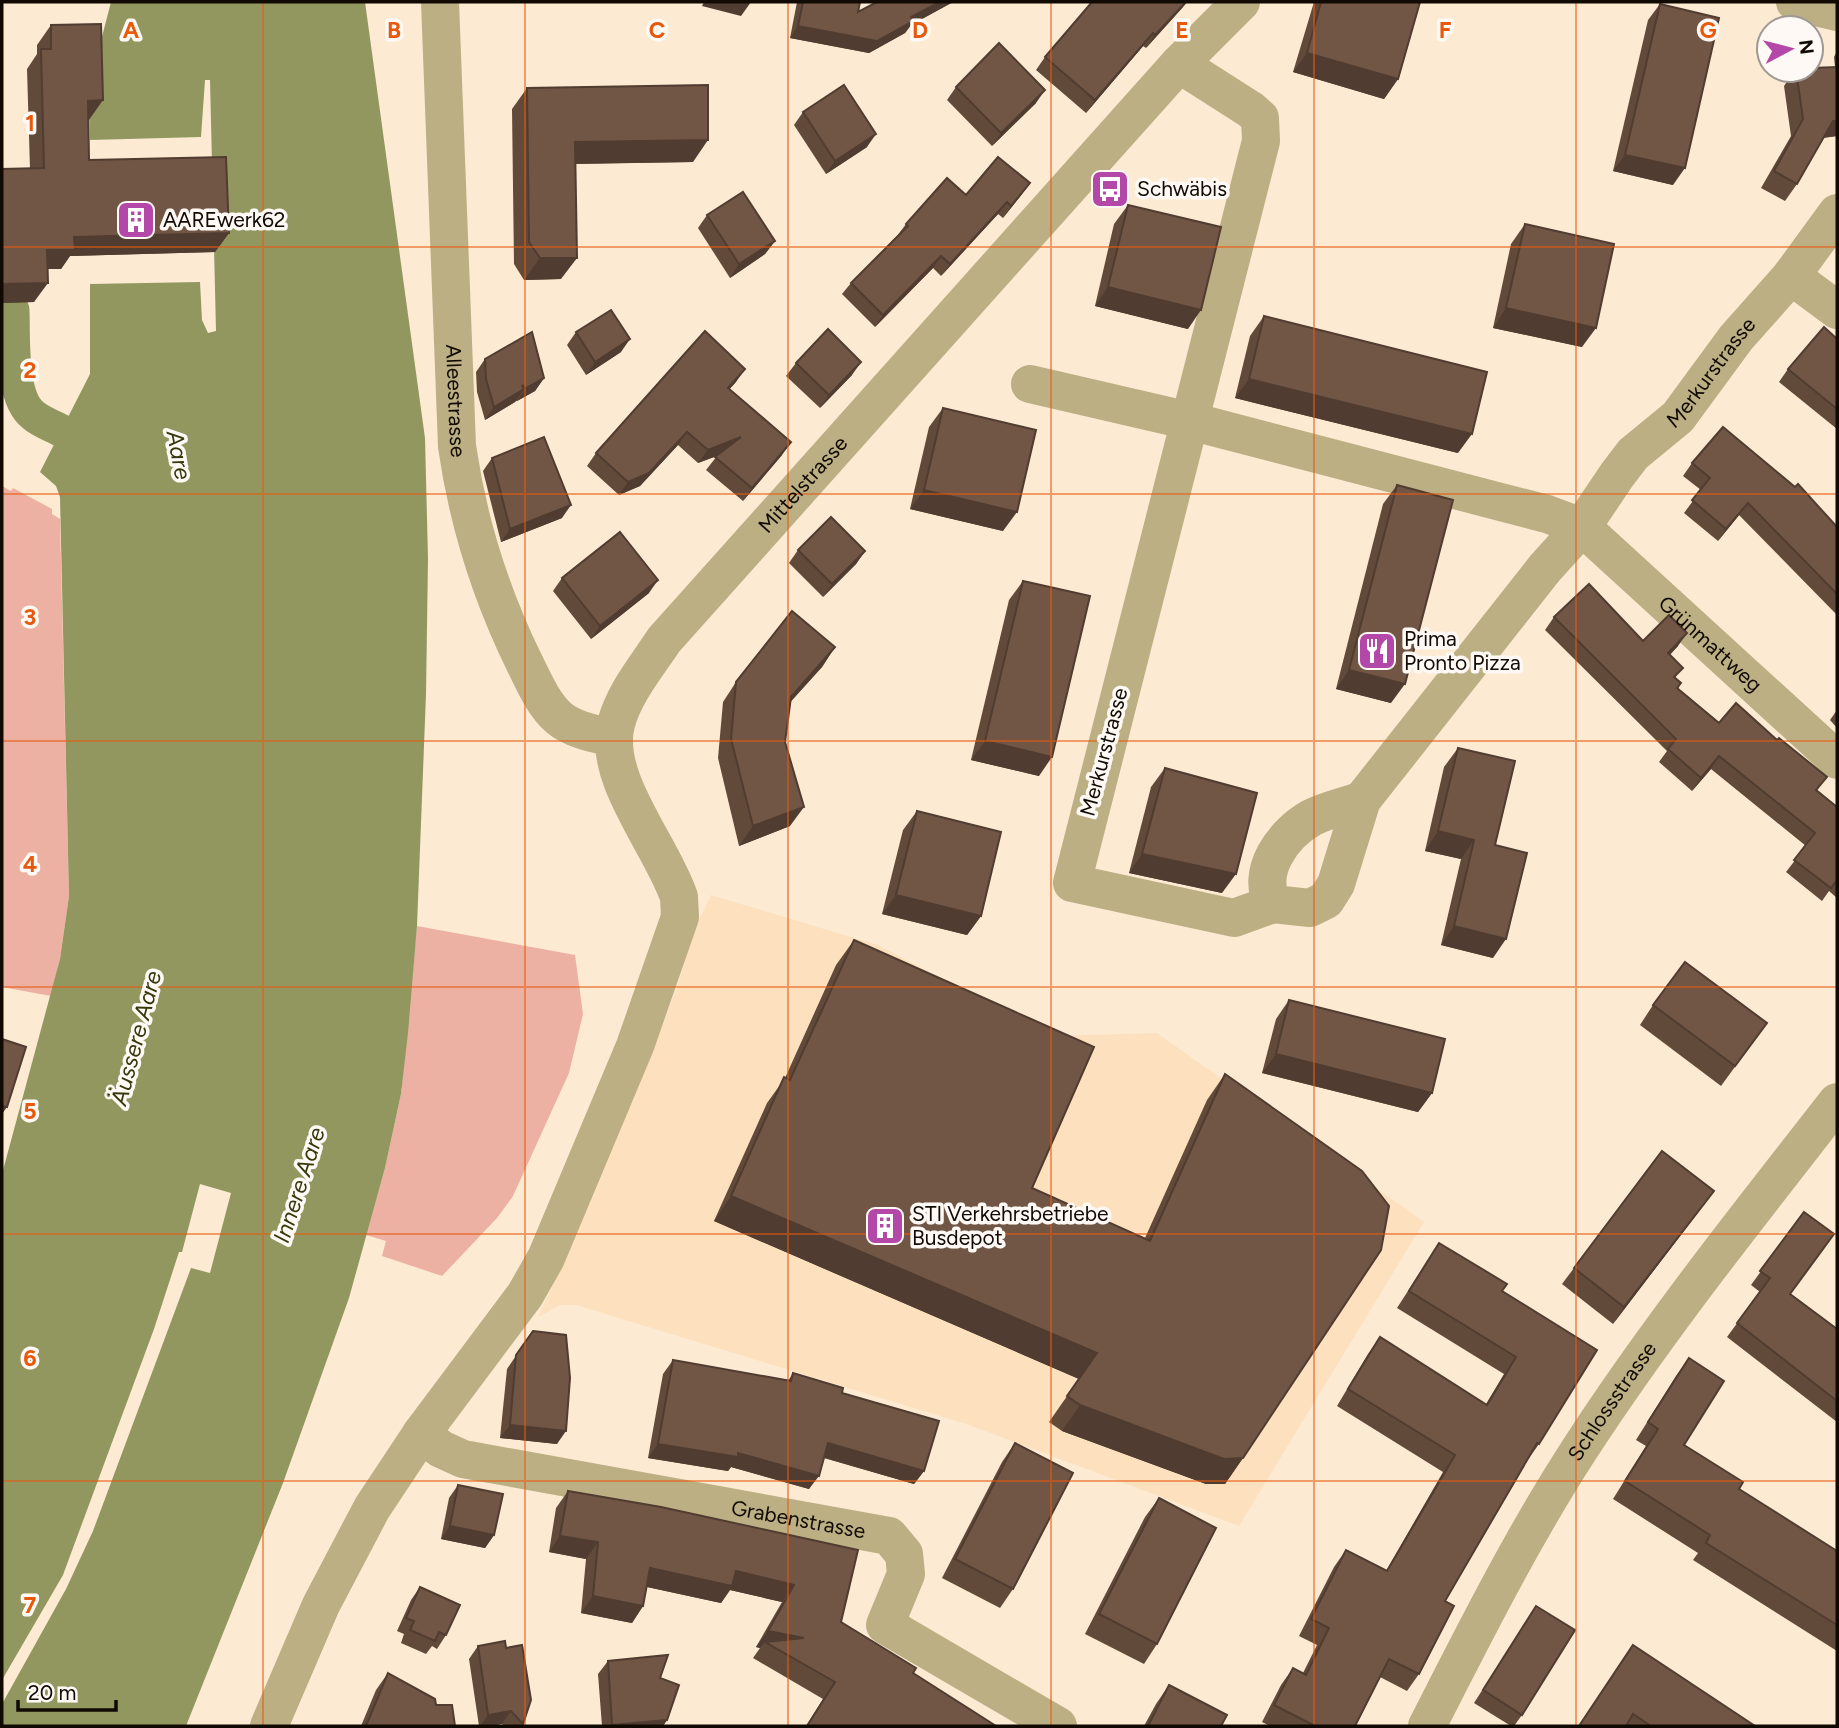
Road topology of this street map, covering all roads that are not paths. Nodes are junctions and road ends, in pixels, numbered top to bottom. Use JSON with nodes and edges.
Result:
{"nodes":[{"id":1,"x":440,"y":2,"type":"edge"},
{"id":2,"x":1241,"y":2,"type":"edge"},
{"id":3,"x":1795,"y":2,"type":"edge"},
{"id":4,"x":1837,"y":12,"type":"edge"},
{"id":5,"x":1179,"y":64,"type":"junction"},
{"id":6,"x":1837,"y":213,"type":"edge"},
{"id":7,"x":1791,"y":276,"type":"junction"},
{"id":8,"x":1837,"y":310,"type":"edge"},
{"id":9,"x":1031,"y":384,"type":"dead end"},
{"id":10,"x":1191,"y":421,"type":"junction"},
{"id":11,"x":1582,"y":527,"type":"junction"},
{"id":12,"x":613,"y":738,"type":"junction"},
{"id":13,"x":1837,"y":760,"type":"edge"},
{"id":14,"x":1362,"y":800,"type":"junction"},
{"id":15,"x":1273,"y":904,"type":"junction"},
{"id":16,"x":1837,"y":1102,"type":"edge"},
{"id":17,"x":421,"y":1434,"type":"junction"},
{"id":18,"x":269,"y":1726,"type":"edge"},
{"id":19,"x":1058,"y":1726,"type":"edge"},
{"id":20,"x":1427,"y":1726,"type":"edge"}],
"edges":[{"from":1,"to":12,"type":"street","name":"Alleestrasse"},
{"from":2,"to":5,"type":"street","name":"Mittelstrasse"},
{"from":3,"to":4,"type":"street"},
{"from":5,"to":10,"type":"street","name":"Merkurstrasse"},
{"from":5,"to":12,"type":"street","name":"Mittelstrasse"},
{"from":6,"to":7,"type":"street","name":"Merkurstrasse"},
{"from":7,"to":8,"type":"street"},
{"from":7,"to":11,"type":"street","name":"Merkurstrasse"},
{"from":9,"to":10,"type":"street"},
{"from":10,"to":11,"type":"street"},
{"from":10,"to":15,"type":"street","name":"Merkurstrasse"},
{"from":11,"to":13,"type":"street","name":"Grünmattweg"},
{"from":11,"to":14,"type":"street","name":"Merkurstrasse"},
{"from":12,"to":17,"type":"street","name":"Mittelstrasse"},
{"from":14,"to":15,"type":"street"},
{"from":14,"to":15,"type":"street","name":"Merkurstrasse"},
{"from":16,"to":20,"type":"street","name":"Schlossstrasse"},
{"from":17,"to":18,"type":"street"},
{"from":17,"to":19,"type":"street","name":"Grabenstrasse"}]}
